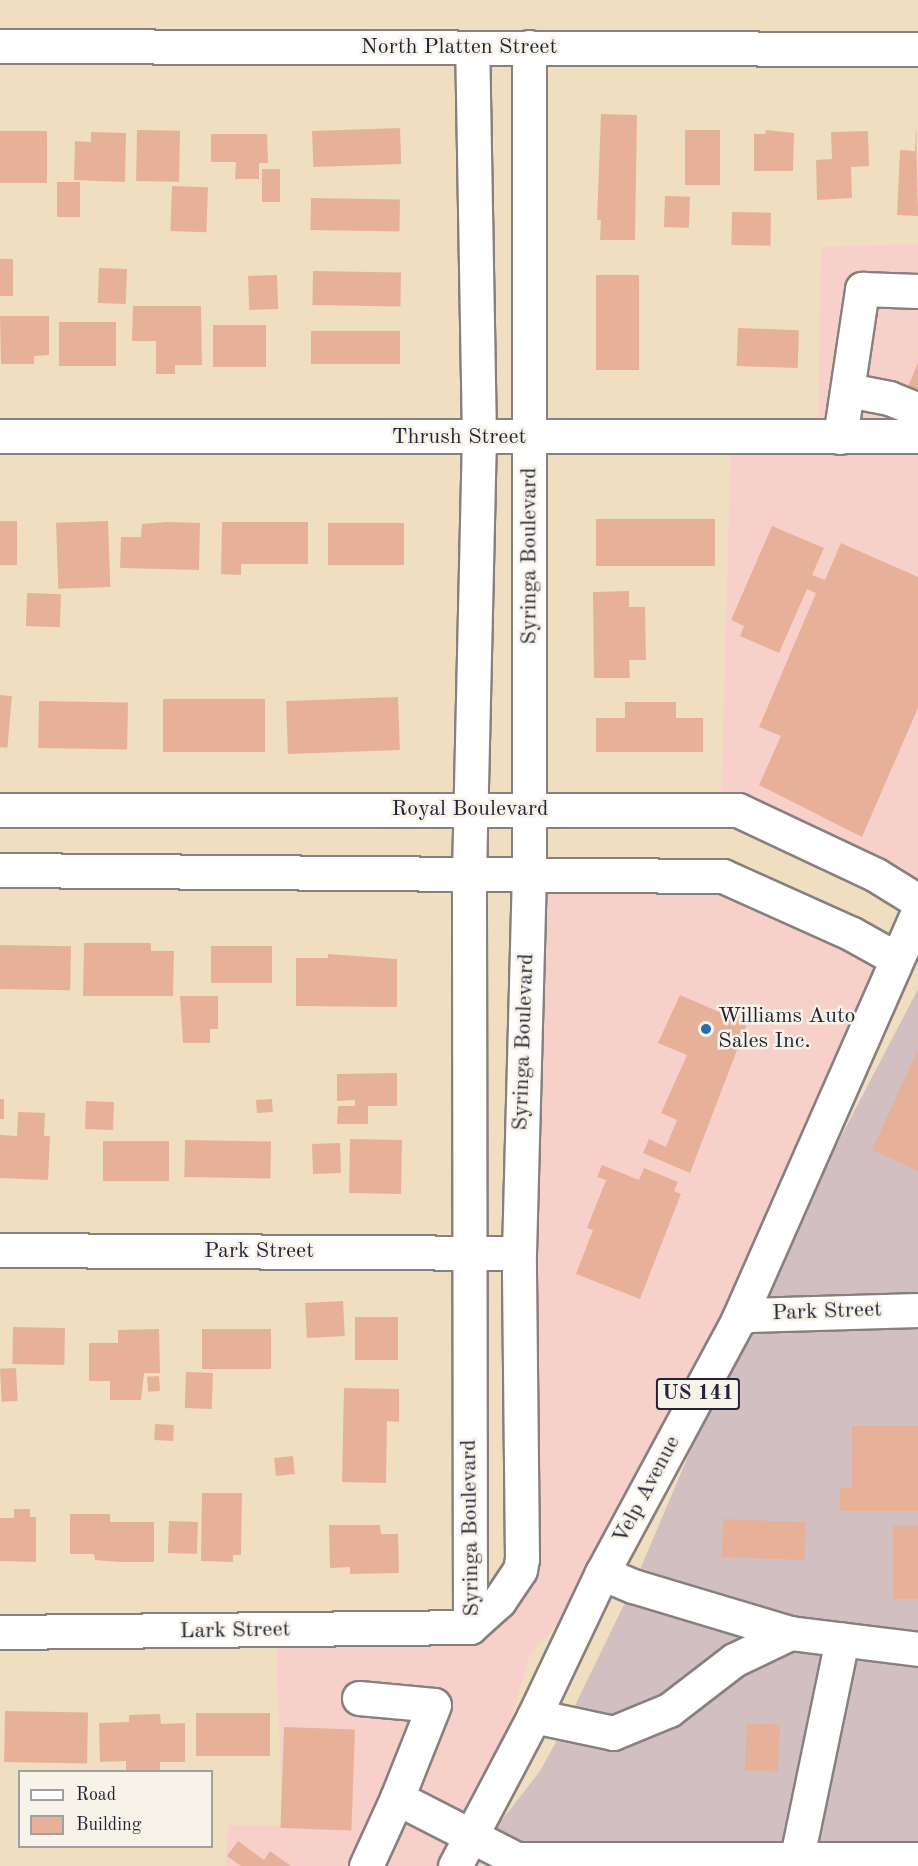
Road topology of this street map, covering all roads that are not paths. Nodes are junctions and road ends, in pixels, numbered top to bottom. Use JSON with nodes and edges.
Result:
{"nodes":[{"id":1,"x":0,"y":46,"type":"edge"},
{"id":2,"x":529,"y":47,"type":"junction"},
{"id":3,"x":472,"y":49,"type":"junction"},
{"id":4,"x":918,"y":49,"type":"edge"},
{"id":5,"x":918,"y":291,"type":"edge"},
{"id":6,"x":848,"y":390,"type":"junction"},
{"id":7,"x":918,"y":410,"type":"edge"},
{"id":8,"x":0,"y":436,"type":"edge"},
{"id":9,"x":840,"y":436,"type":"junction"},
{"id":10,"x":918,"y":436,"type":"edge"},
{"id":11,"x":480,"y":438,"type":"junction"},
{"id":12,"x":531,"y":438,"type":"junction"},
{"id":13,"x":0,"y":810,"type":"edge"},
{"id":14,"x":471,"y":810,"type":"junction"},
{"id":15,"x":529,"y":811,"type":"junction"},
{"id":16,"x":0,"y":870,"type":"edge"},
{"id":17,"x":469,"y":875,"type":"junction"},
{"id":18,"x":529,"y":876,"type":"junction"},
{"id":19,"x":918,"y":901,"type":"edge"},
{"id":20,"x":918,"y":912,"type":"edge"},
{"id":21,"x":897,"y":959,"type":"junction"},
{"id":22,"x":0,"y":1250,"type":"edge"},
{"id":23,"x":469,"y":1253,"type":"junction"},
{"id":24,"x":519,"y":1253,"type":"junction"},
{"id":25,"x":918,"y":1310,"type":"edge"},
{"id":26,"x":738,"y":1320,"type":"junction"},
{"id":27,"x":602,"y":1573,"type":"junction"},
{"id":28,"x":470,"y":1627,"type":"junction"},
{"id":29,"x":0,"y":1632,"type":"edge"},
{"id":30,"x":790,"y":1633,"type":"junction"},
{"id":31,"x":842,"y":1640,"type":"junction"},
{"id":32,"x":918,"y":1649,"type":"edge"},
{"id":33,"x":359,"y":1698,"type":"dead end"},
{"id":34,"x":534,"y":1716,"type":"junction"},
{"id":35,"x":397,"y":1798,"type":"junction"},
{"id":36,"x":470,"y":1836,"type":"junction"},
{"id":37,"x":797,"y":1857,"type":"junction"},
{"id":38,"x":918,"y":1859,"type":"edge"},
{"id":39,"x":366,"y":1866,"type":"edge"},
{"id":40,"x":455,"y":1866,"type":"edge"}],
"edges":[{"from":1,"to":3,"type":"street","name":"North Platten Street"},
{"from":2,"to":3,"type":"street","name":"North Platten Street"},
{"from":2,"to":4,"type":"street","name":"North Platten Street"},
{"from":2,"to":12,"type":"street","name":"Syringa Boulevard"},
{"from":3,"to":11,"type":"street","name":"Syringa Boulevard"},
{"from":5,"to":6,"type":"street"},
{"from":6,"to":7,"type":"street"},
{"from":6,"to":9,"type":"street"},
{"from":8,"to":11,"type":"street","name":"Thrush Street"},
{"from":9,"to":10,"type":"street","name":"Thrush Street"},
{"from":9,"to":12,"type":"street","name":"Thrush Street"},
{"from":11,"to":12,"type":"street","name":"Thrush Street"},
{"from":11,"to":14,"type":"street","name":"Syringa Boulevard"},
{"from":12,"to":15,"type":"street","name":"Syringa Boulevard"},
{"from":13,"to":14,"type":"street","name":"Royal Boulevard"},
{"from":14,"to":15,"type":"street","name":"Royal Boulevard"},
{"from":14,"to":17,"type":"street","name":"Syringa Boulevard"},
{"from":15,"to":18,"type":"street","name":"Syringa Boulevard"},
{"from":15,"to":19,"type":"street","name":"Royal Boulevard"},
{"from":16,"to":17,"type":"street"},
{"from":17,"to":18,"type":"street"},
{"from":17,"to":23,"type":"street","name":"Syringa Boulevard"},
{"from":18,"to":21,"type":"street"},
{"from":18,"to":24,"type":"street","name":"Syringa Boulevard"},
{"from":20,"to":21,"type":"street","name":"Velp Avenue","number":"US 141"},
{"from":21,"to":26,"type":"street","name":"Velp Avenue","number":"US 141"},
{"from":22,"to":23,"type":"street","name":"Park Street"},
{"from":23,"to":24,"type":"street","name":"Park Street"},
{"from":23,"to":28,"type":"street","name":"Syringa Boulevard"},
{"from":24,"to":28,"type":"street","name":"Syringa Boulevard"},
{"from":25,"to":26,"type":"street","name":"Park Street"},
{"from":26,"to":27,"type":"street","name":"Velp Avenue","number":"US 141"},
{"from":27,"to":30,"type":"street"},
{"from":27,"to":34,"type":"street","name":"Velp Avenue","number":"US 141"},
{"from":28,"to":29,"type":"street","name":"Lark Street"},
{"from":30,"to":31,"type":"street"},
{"from":30,"to":34,"type":"street"},
{"from":31,"to":32,"type":"street"},
{"from":31,"to":37,"type":"street"},
{"from":33,"to":35,"type":"street"},
{"from":34,"to":36,"type":"street","name":"Velp Avenue","number":"US 141"},
{"from":35,"to":36,"type":"street"},
{"from":35,"to":39,"type":"street"},
{"from":36,"to":37,"type":"street"},
{"from":36,"to":40,"type":"street","name":"Velp Avenue","number":"US 141"},
{"from":37,"to":38,"type":"street"}]}
